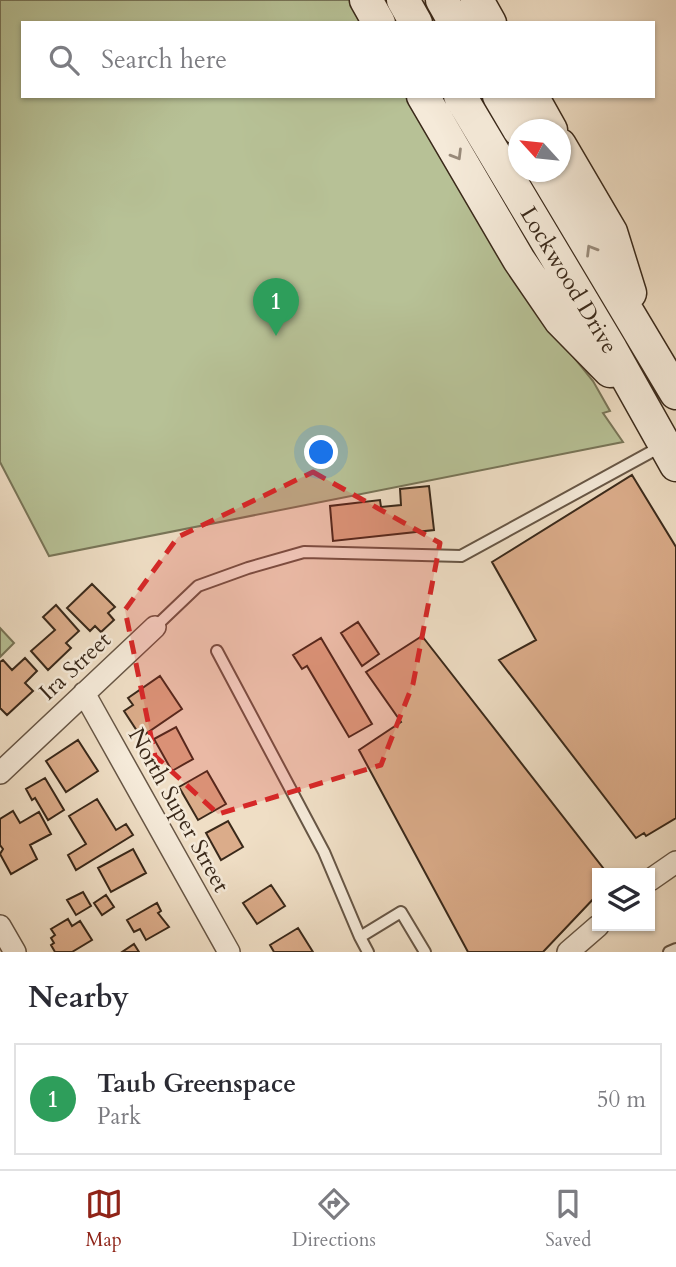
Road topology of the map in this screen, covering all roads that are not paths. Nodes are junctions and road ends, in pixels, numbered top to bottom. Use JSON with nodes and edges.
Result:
{"nodes":[{"id":1,"x":366,"y":0,"type":"edge"},
{"id":2,"x":403,"y":0,"type":"edge"},
{"id":3,"x":442,"y":0,"type":"edge"},
{"id":4,"x":477,"y":0,"type":"edge"},
{"id":5,"x":378,"y":21,"type":"edge"},
{"id":6,"x":415,"y":21,"type":"edge"},
{"id":7,"x":454,"y":21,"type":"edge"},
{"id":8,"x":489,"y":21,"type":"edge"},
{"id":9,"x":424,"y":98,"type":"edge"},
{"id":10,"x":461,"y":98,"type":"edge"},
{"id":11,"x":500,"y":98,"type":"edge"},
{"id":12,"x":533,"y":98,"type":"edge"},
{"id":13,"x":513,"y":119,"type":"edge"},
{"id":14,"x":545,"y":119,"type":"edge"},
{"id":15,"x":571,"y":162,"type":"edge"},
{"id":16,"x":550,"y":182,"type":"edge"},
{"id":17,"x":639,"y":331,"type":"junction"},
{"id":18,"x":676,"y":393,"type":"edge"},
{"id":19,"x":647,"y":413,"type":"junction"},
{"id":20,"x":672,"y":449,"type":"edge"},
{"id":21,"x":155,"y":627,"type":"joint"},
{"id":22,"x":217,"y":651,"type":"dead end"},
{"id":23,"x":84,"y":693,"type":"junction"},
{"id":24,"x":0,"y":772,"type":"edge"},
{"id":25,"x":676,"y":862,"type":"edge"},
{"id":26,"x":655,"y":877,"type":"edge"},
{"id":27,"x":0,"y":926,"type":"edge"},
{"id":28,"x":592,"y":931,"type":"edge"},
{"id":29,"x":360,"y":937,"type":"junction"},
{"id":30,"x":676,"y":949,"type":"edge"},
{"id":31,"x":15,"y":952,"type":"edge"},
{"id":32,"x":229,"y":952,"type":"edge"},
{"id":33,"x":368,"y":952,"type":"edge"},
{"id":34,"x":425,"y":952,"type":"edge"},
{"id":35,"x":569,"y":952,"type":"edge"},
{"id":36,"x":669,"y":952,"type":"edge"}],
"edges":[{"from":1,"to":5,"type":"main road"},
{"from":2,"to":6,"type":"main road"},
{"from":3,"to":7,"type":"main road"},
{"from":4,"to":8,"type":"main road"},
{"from":9,"to":19,"type":"main road","one_way":true},
{"from":10,"to":19,"type":"main road","name":"Lockwood Drive"},
{"from":11,"to":13,"type":"main road"},
{"from":12,"to":14,"type":"main road"},
{"from":15,"to":17,"type":"main road"},
{"from":17,"to":16,"type":"main road","name":"Lockwood Drive","one_way":true},
{"from":17,"to":18,"type":"main road","name":"Lockwood Drive"},
{"from":19,"to":20,"type":"main road","name":"Lockwood Drive"},
{"from":20,"to":21,"type":"lane"},
{"from":21,"to":23,"type":"street","name":"Ira Street"},
{"from":22,"to":29,"type":"lane"},
{"from":23,"to":24,"type":"street","name":"Ira Street"},
{"from":23,"to":32,"type":"street","name":"North Super Street"},
{"from":25,"to":26,"type":"street"},
{"from":27,"to":31,"type":"street"},
{"from":28,"to":35,"type":"street"},
{"from":29,"to":33,"type":"lane"},
{"from":29,"to":34,"type":"lane"},
{"from":30,"to":36,"type":"lane"}]}
